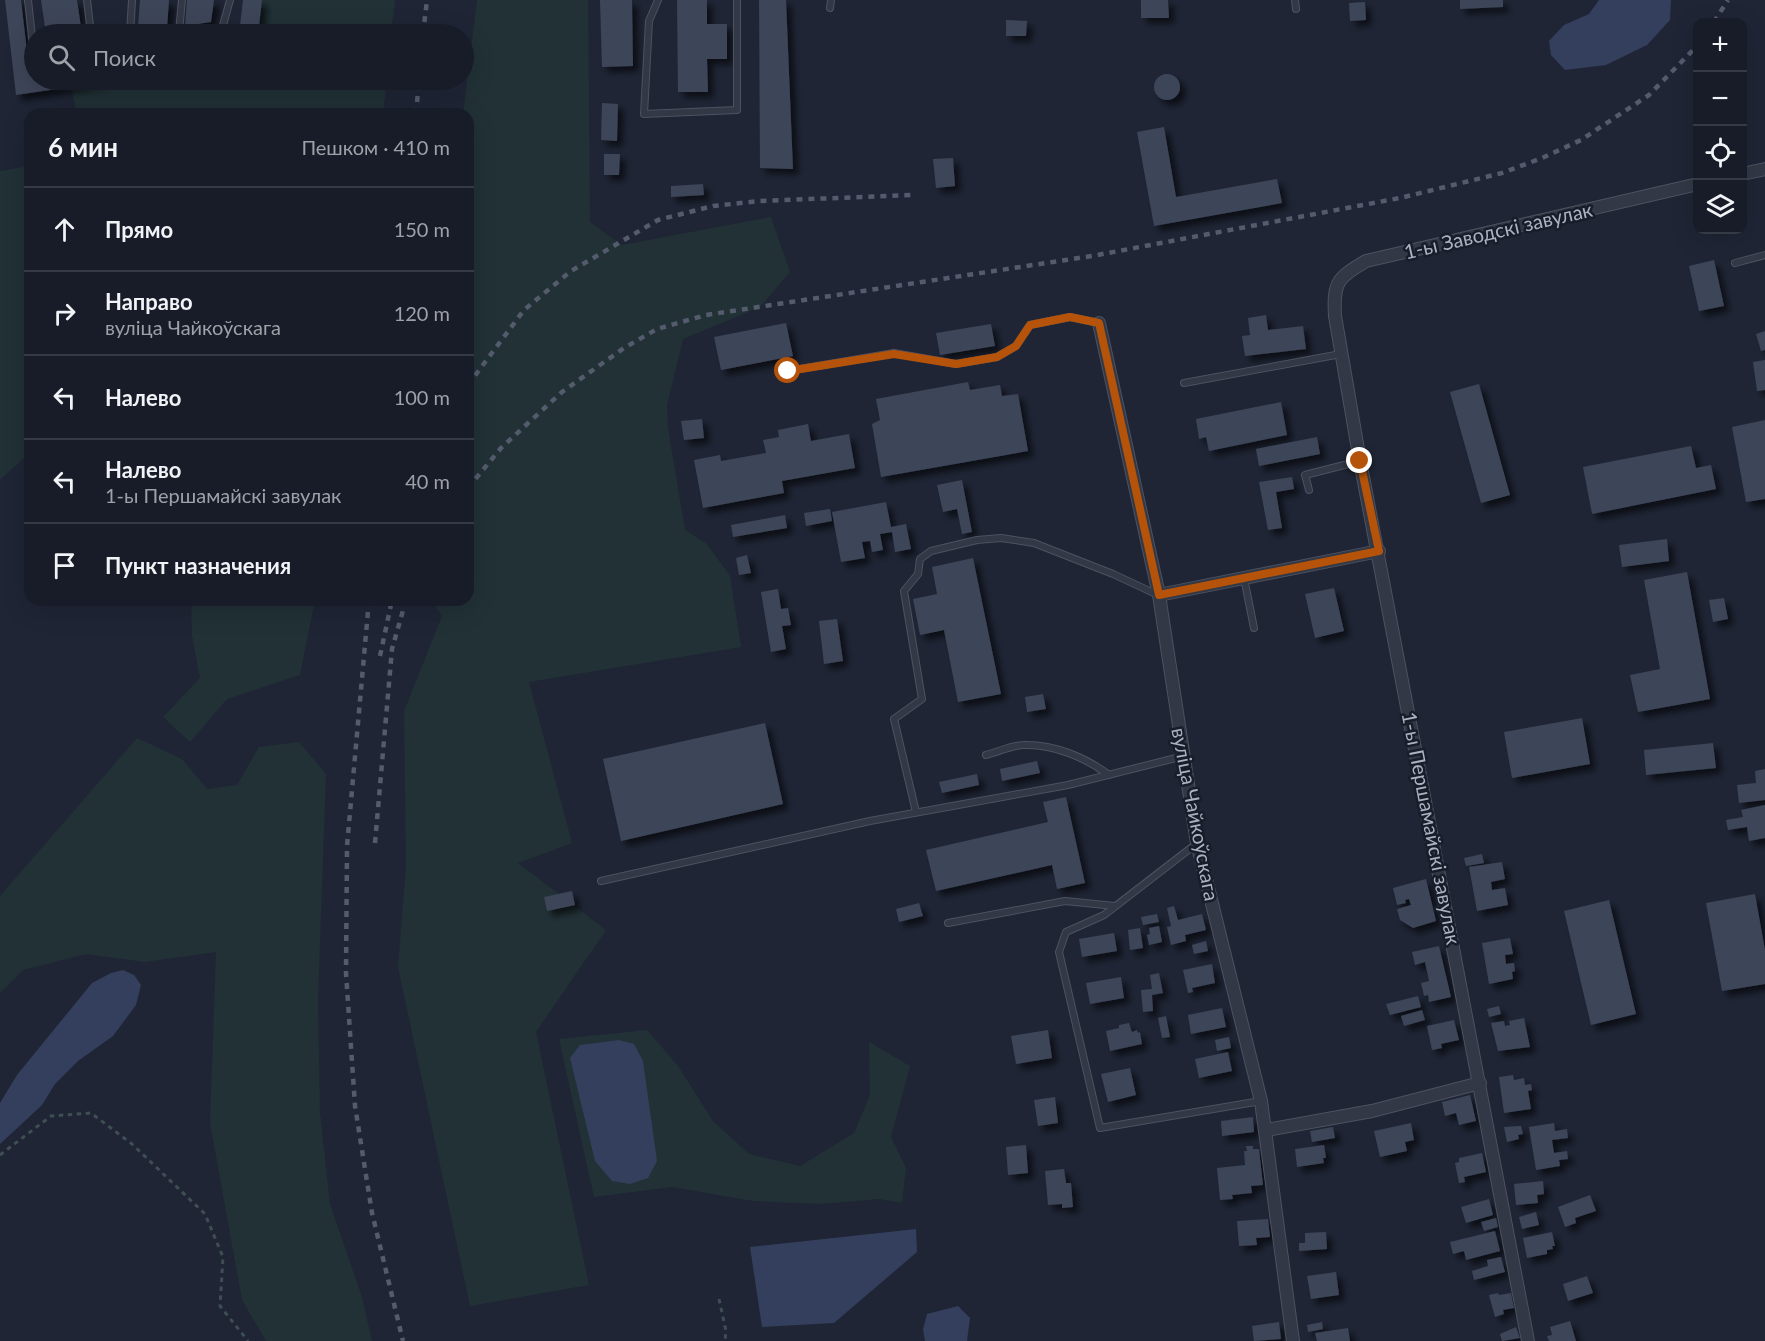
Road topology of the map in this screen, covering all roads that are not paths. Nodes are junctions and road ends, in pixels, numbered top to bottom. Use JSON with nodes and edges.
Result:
{"nodes":[{"id":1,"x":28,"y":0,"type":"edge"},
{"id":2,"x":87,"y":0,"type":"edge"},
{"id":3,"x":132,"y":0,"type":"edge"},
{"id":4,"x":182,"y":0,"type":"edge"},
{"id":5,"x":230,"y":0,"type":"edge"},
{"id":6,"x":658,"y":0,"type":"edge"},
{"id":7,"x":737,"y":0,"type":"edge"},
{"id":8,"x":831,"y":0,"type":"edge"},
{"id":9,"x":1295,"y":0,"type":"edge"},
{"id":10,"x":830,"y":8,"type":"dead end"},
{"id":11,"x":1296,"y":9,"type":"dead end"},
{"id":12,"x":31,"y":24,"type":"edge"},
{"id":13,"x":90,"y":24,"type":"edge"},
{"id":14,"x":131,"y":24,"type":"edge"},
{"id":15,"x":180,"y":24,"type":"edge"},
{"id":16,"x":223,"y":24,"type":"edge"},
{"id":17,"x":1765,"y":169,"type":"edge"},
{"id":18,"x":1747,"y":173,"type":"edge"},
{"id":19,"x":1693,"y":185,"type":"edge"},
{"id":20,"x":1765,"y":255,"type":"edge"},
{"id":21,"x":1735,"y":263,"type":"dead end"},
{"id":22,"x":1335,"y":316,"type":"joint"},
{"id":23,"x":1099,"y":323,"type":"joint"},
{"id":24,"x":1341,"y":354,"type":"junction"},
{"id":25,"x":788,"y":371,"type":"dead end"},
{"id":26,"x":1184,"y":383,"type":"dead end"},
{"id":27,"x":1360,"y":461,"type":"junction"},
{"id":28,"x":1309,"y":490,"type":"dead end"},
{"id":29,"x":1379,"y":551,"type":"junction"},
{"id":30,"x":1244,"y":578,"type":"junction"},
{"id":31,"x":1159,"y":595,"type":"junction"},
{"id":32,"x":1254,"y":628,"type":"dead end"},
{"id":33,"x":986,"y":755,"type":"dead end"},
{"id":34,"x":1184,"y":756,"type":"junction"},
{"id":35,"x":1109,"y":775,"type":"junction"},
{"id":36,"x":916,"y":812,"type":"junction"},
{"id":37,"x":1197,"y":843,"type":"junction"},
{"id":38,"x":602,"y":881,"type":"dead end"},
{"id":39,"x":1116,"y":906,"type":"junction"},
{"id":40,"x":948,"y":923,"type":"dead end"},
{"id":41,"x":1480,"y":1083,"type":"junction"},
{"id":42,"x":1261,"y":1101,"type":"junction"},
{"id":43,"x":1266,"y":1130,"type":"junction"},
{"id":44,"x":1293,"y":1341,"type":"edge"},
{"id":45,"x":1528,"y":1341,"type":"edge"}],
"edges":[{"from":1,"to":12,"type":"lane"},
{"from":2,"to":13,"type":"lane"},
{"from":3,"to":14,"type":"lane"},
{"from":4,"to":15,"type":"lane"},
{"from":5,"to":16,"type":"lane"},
{"from":6,"to":7,"type":"lane"},
{"from":8,"to":10,"type":"lane"},
{"from":9,"to":11,"type":"lane"},
{"from":17,"to":18,"type":"street"},
{"from":19,"to":22,"type":"street","name":"1-ы Заводскі завулак"},
{"from":20,"to":21,"type":"lane"},
{"from":22,"to":24,"type":"street","name":"1-ы Першамайскі завулак"},
{"from":23,"to":25,"type":"lane"},
{"from":23,"to":31,"type":"street","name":"вуліца Чайкоўскага"},
{"from":24,"to":26,"type":"lane"},
{"from":24,"to":27,"type":"street","name":"1-ы Першамайскі завулак"},
{"from":27,"to":28,"type":"lane"},
{"from":27,"to":29,"type":"street","name":"1-ы Першамайскі завулак"},
{"from":29,"to":30,"type":"street"},
{"from":29,"to":41,"type":"street","name":"1-ы Першамайскі завулак"},
{"from":30,"to":31,"type":"street"},
{"from":30,"to":32,"type":"lane"},
{"from":31,"to":34,"type":"street","name":"вуліца Чайкоўскага"},
{"from":31,"to":36,"type":"lane"},
{"from":33,"to":35,"type":"lane"},
{"from":34,"to":35,"type":"lane"},
{"from":34,"to":37,"type":"street","name":"вуліца Чайкоўскага"},
{"from":35,"to":36,"type":"lane"},
{"from":36,"to":38,"type":"lane"},
{"from":37,"to":39,"type":"lane"},
{"from":37,"to":42,"type":"street","name":"вуліца Чайкоўскага"},
{"from":39,"to":40,"type":"lane"},
{"from":39,"to":42,"type":"lane"},
{"from":41,"to":43,"type":"street"},
{"from":41,"to":45,"type":"street","name":"1-ы Першамайскі завулак"},
{"from":42,"to":43,"type":"street","name":"вуліца Чайкоўскага"},
{"from":43,"to":44,"type":"street","name":"вуліца Чайкоўскага"}]}
